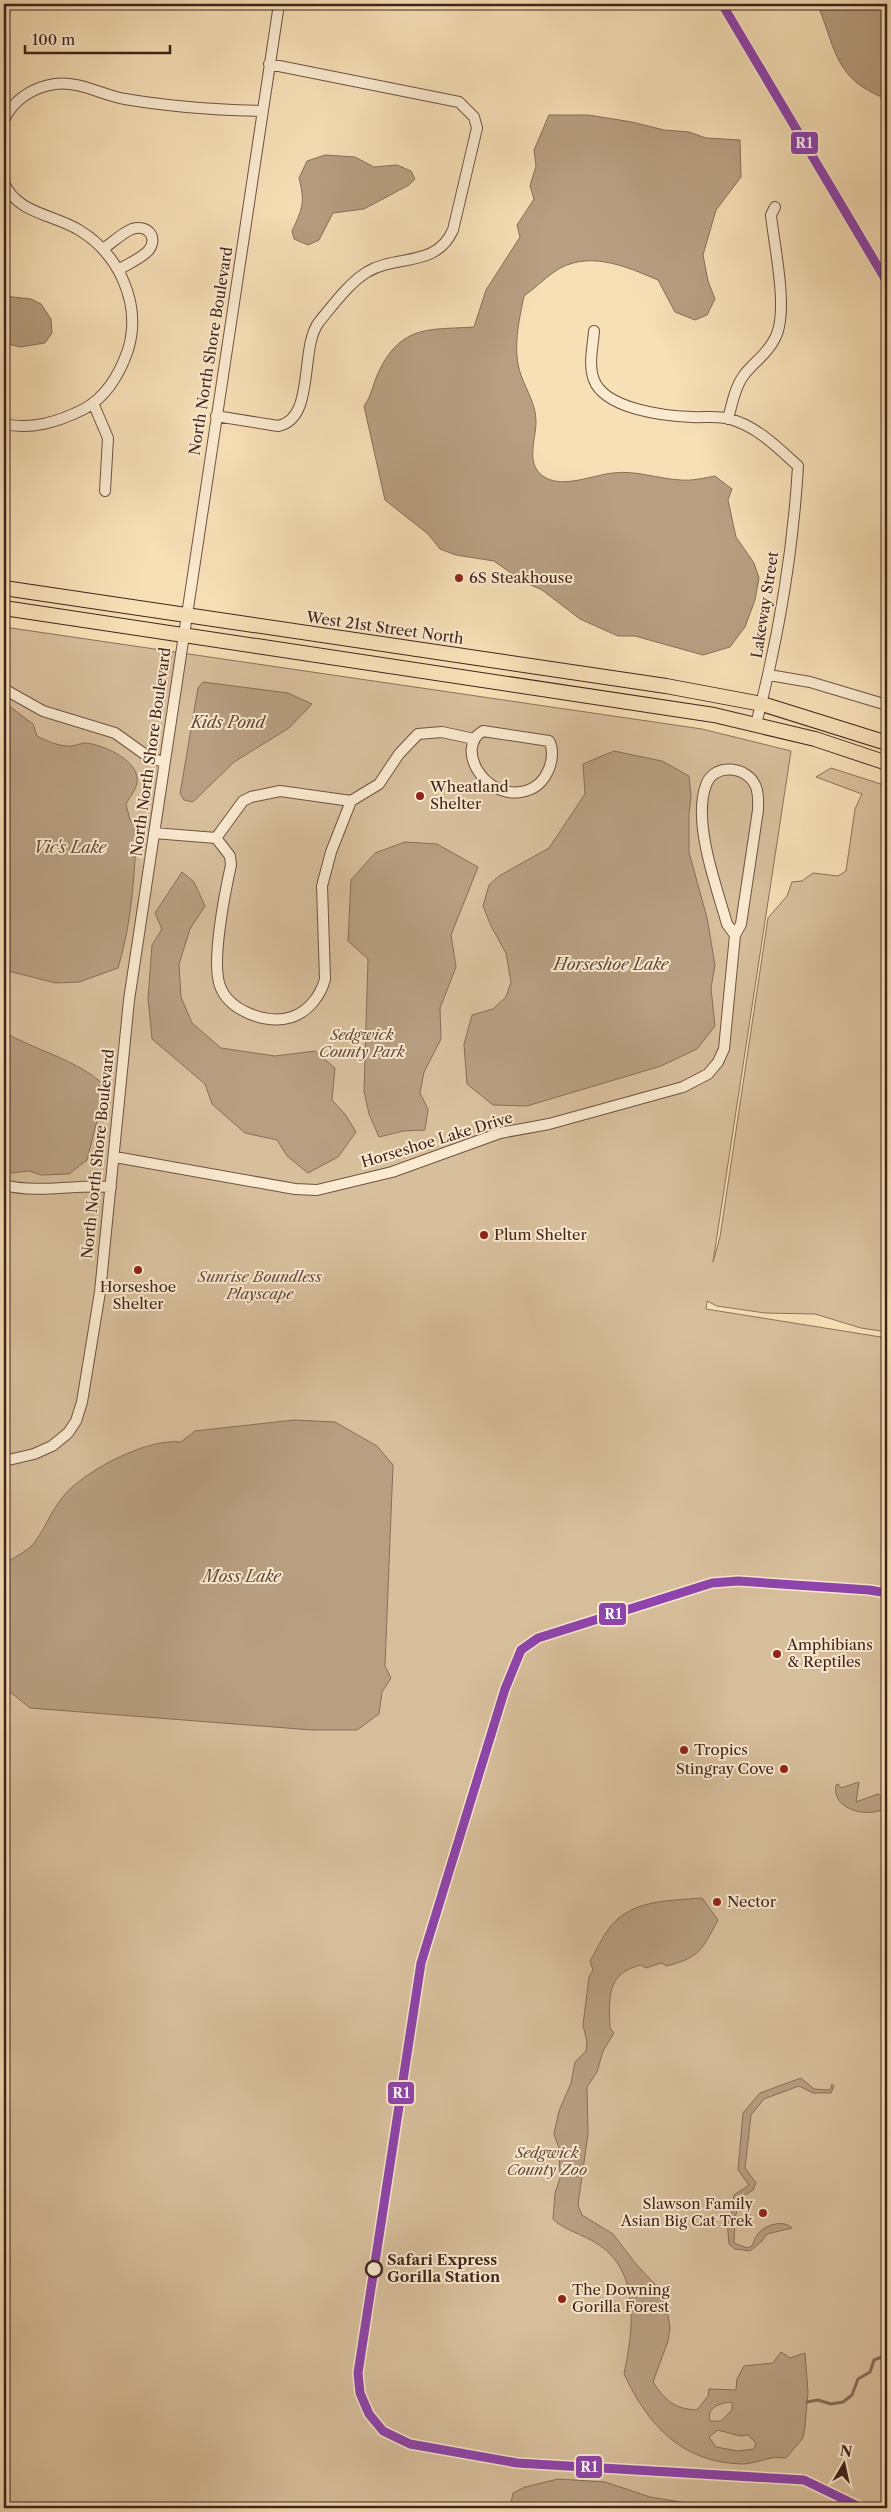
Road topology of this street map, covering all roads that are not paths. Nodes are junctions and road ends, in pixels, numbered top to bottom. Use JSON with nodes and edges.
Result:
{"nodes":[{"id":1,"x":279,"y":4,"type":"edge"},
{"id":2,"x":269,"y":64,"type":"junction"},
{"id":3,"x":262,"y":111,"type":"junction"},
{"id":4,"x":4,"y":120,"type":"edge"},
{"id":5,"x":4,"y":183,"type":"edge"},
{"id":6,"x":775,"y":208,"type":"dead end"},
{"id":7,"x":103,"y":249,"type":"junction"},
{"id":8,"x":118,"y":270,"type":"junction"},
{"id":9,"x":594,"y":331,"type":"dead end"},
{"id":10,"x":93,"y":403,"type":"junction"},
{"id":11,"x":216,"y":416,"type":"junction"},
{"id":12,"x":728,"y":418,"type":"junction"},
{"id":13,"x":4,"y":424,"type":"edge"},
{"id":14,"x":105,"y":491,"type":"dead end"},
{"id":15,"x":4,"y":588,"type":"edge"},
{"id":16,"x":4,"y":608,"type":"edge"},
{"id":17,"x":186,"y":615,"type":"junction"},
{"id":18,"x":184,"y":634,"type":"junction"},
{"id":19,"x":769,"y":675,"type":"junction"},
{"id":20,"x":4,"y":689,"type":"edge"},
{"id":21,"x":762,"y":704,"type":"junction"},
{"id":22,"x":887,"y":705,"type":"edge"},
{"id":23,"x":756,"y":724,"type":"junction"},
{"id":24,"x":474,"y":739,"type":"junction"},
{"id":25,"x":887,"y":743,"type":"edge"},
{"id":26,"x":164,"y":762,"type":"junction"},
{"id":27,"x":887,"y":763,"type":"edge"},
{"id":28,"x":351,"y":801,"type":"junction"},
{"id":29,"x":154,"y":833,"type":"junction"},
{"id":30,"x":216,"y":838,"type":"junction"},
{"id":31,"x":735,"y":935,"type":"junction"},
{"id":32,"x":115,"y":1157,"type":"junction"},
{"id":33,"x":4,"y":1185,"type":"edge"},
{"id":34,"x":112,"y":1187,"type":"junction"},
{"id":35,"x":4,"y":1461,"type":"edge"}],
"edges":[{"from":1,"to":2,"type":"street","name":"North North Shore Boulevard"},
{"from":2,"to":3,"type":"street","name":"North North Shore Boulevard"},
{"from":2,"to":11,"type":"street"},
{"from":3,"to":4,"type":"street"},
{"from":3,"to":11,"type":"street","name":"North North Shore Boulevard"},
{"from":5,"to":7,"type":"street"},
{"from":6,"to":12,"type":"street"},
{"from":7,"to":8,"type":"street"},
{"from":7,"to":8,"type":"street"},
{"from":8,"to":10,"type":"street"},
{"from":9,"to":12,"type":"street"},
{"from":10,"to":13,"type":"street"},
{"from":10,"to":14,"type":"street"},
{"from":11,"to":17,"type":"street","name":"North North Shore Boulevard"},
{"from":12,"to":19,"type":"street","name":"Lakeway Street"},
{"from":15,"to":17,"type":"main road","name":"West 21st Street North"},
{"from":16,"to":18,"type":"main road"},
{"from":17,"to":18,"type":"street","name":"North North Shore Boulevard"},
{"from":17,"to":21,"type":"main road","name":"West 21st Street North"},
{"from":18,"to":23,"type":"main road"},
{"from":18,"to":26,"type":"street","name":"North North Shore Boulevard"},
{"from":19,"to":21,"type":"street","name":"Lakeway Street"},
{"from":19,"to":22,"type":"street"},
{"from":20,"to":26,"type":"street"},
{"from":21,"to":23,"type":"street","name":"Lakeway Street"},
{"from":21,"to":25,"type":"main road","name":"West 21st Street North"},
{"from":23,"to":27,"type":"main road"},
{"from":24,"to":24,"type":"street"},
{"from":24,"to":28,"type":"street"},
{"from":26,"to":29,"type":"street","name":"North North Shore Boulevard"},
{"from":28,"to":30,"type":"street"},
{"from":28,"to":30,"type":"street"},
{"from":29,"to":30,"type":"street"},
{"from":29,"to":32,"type":"street","name":"North North Shore Boulevard"},
{"from":31,"to":31,"type":"street","name":"Horseshoe Lake Drive"},
{"from":31,"to":32,"type":"street","name":"Horseshoe Lake Drive"},
{"from":32,"to":34,"type":"street","name":"North North Shore Boulevard"},
{"from":33,"to":34,"type":"street"},
{"from":34,"to":35,"type":"street","name":"North North Shore Boulevard"}]}
